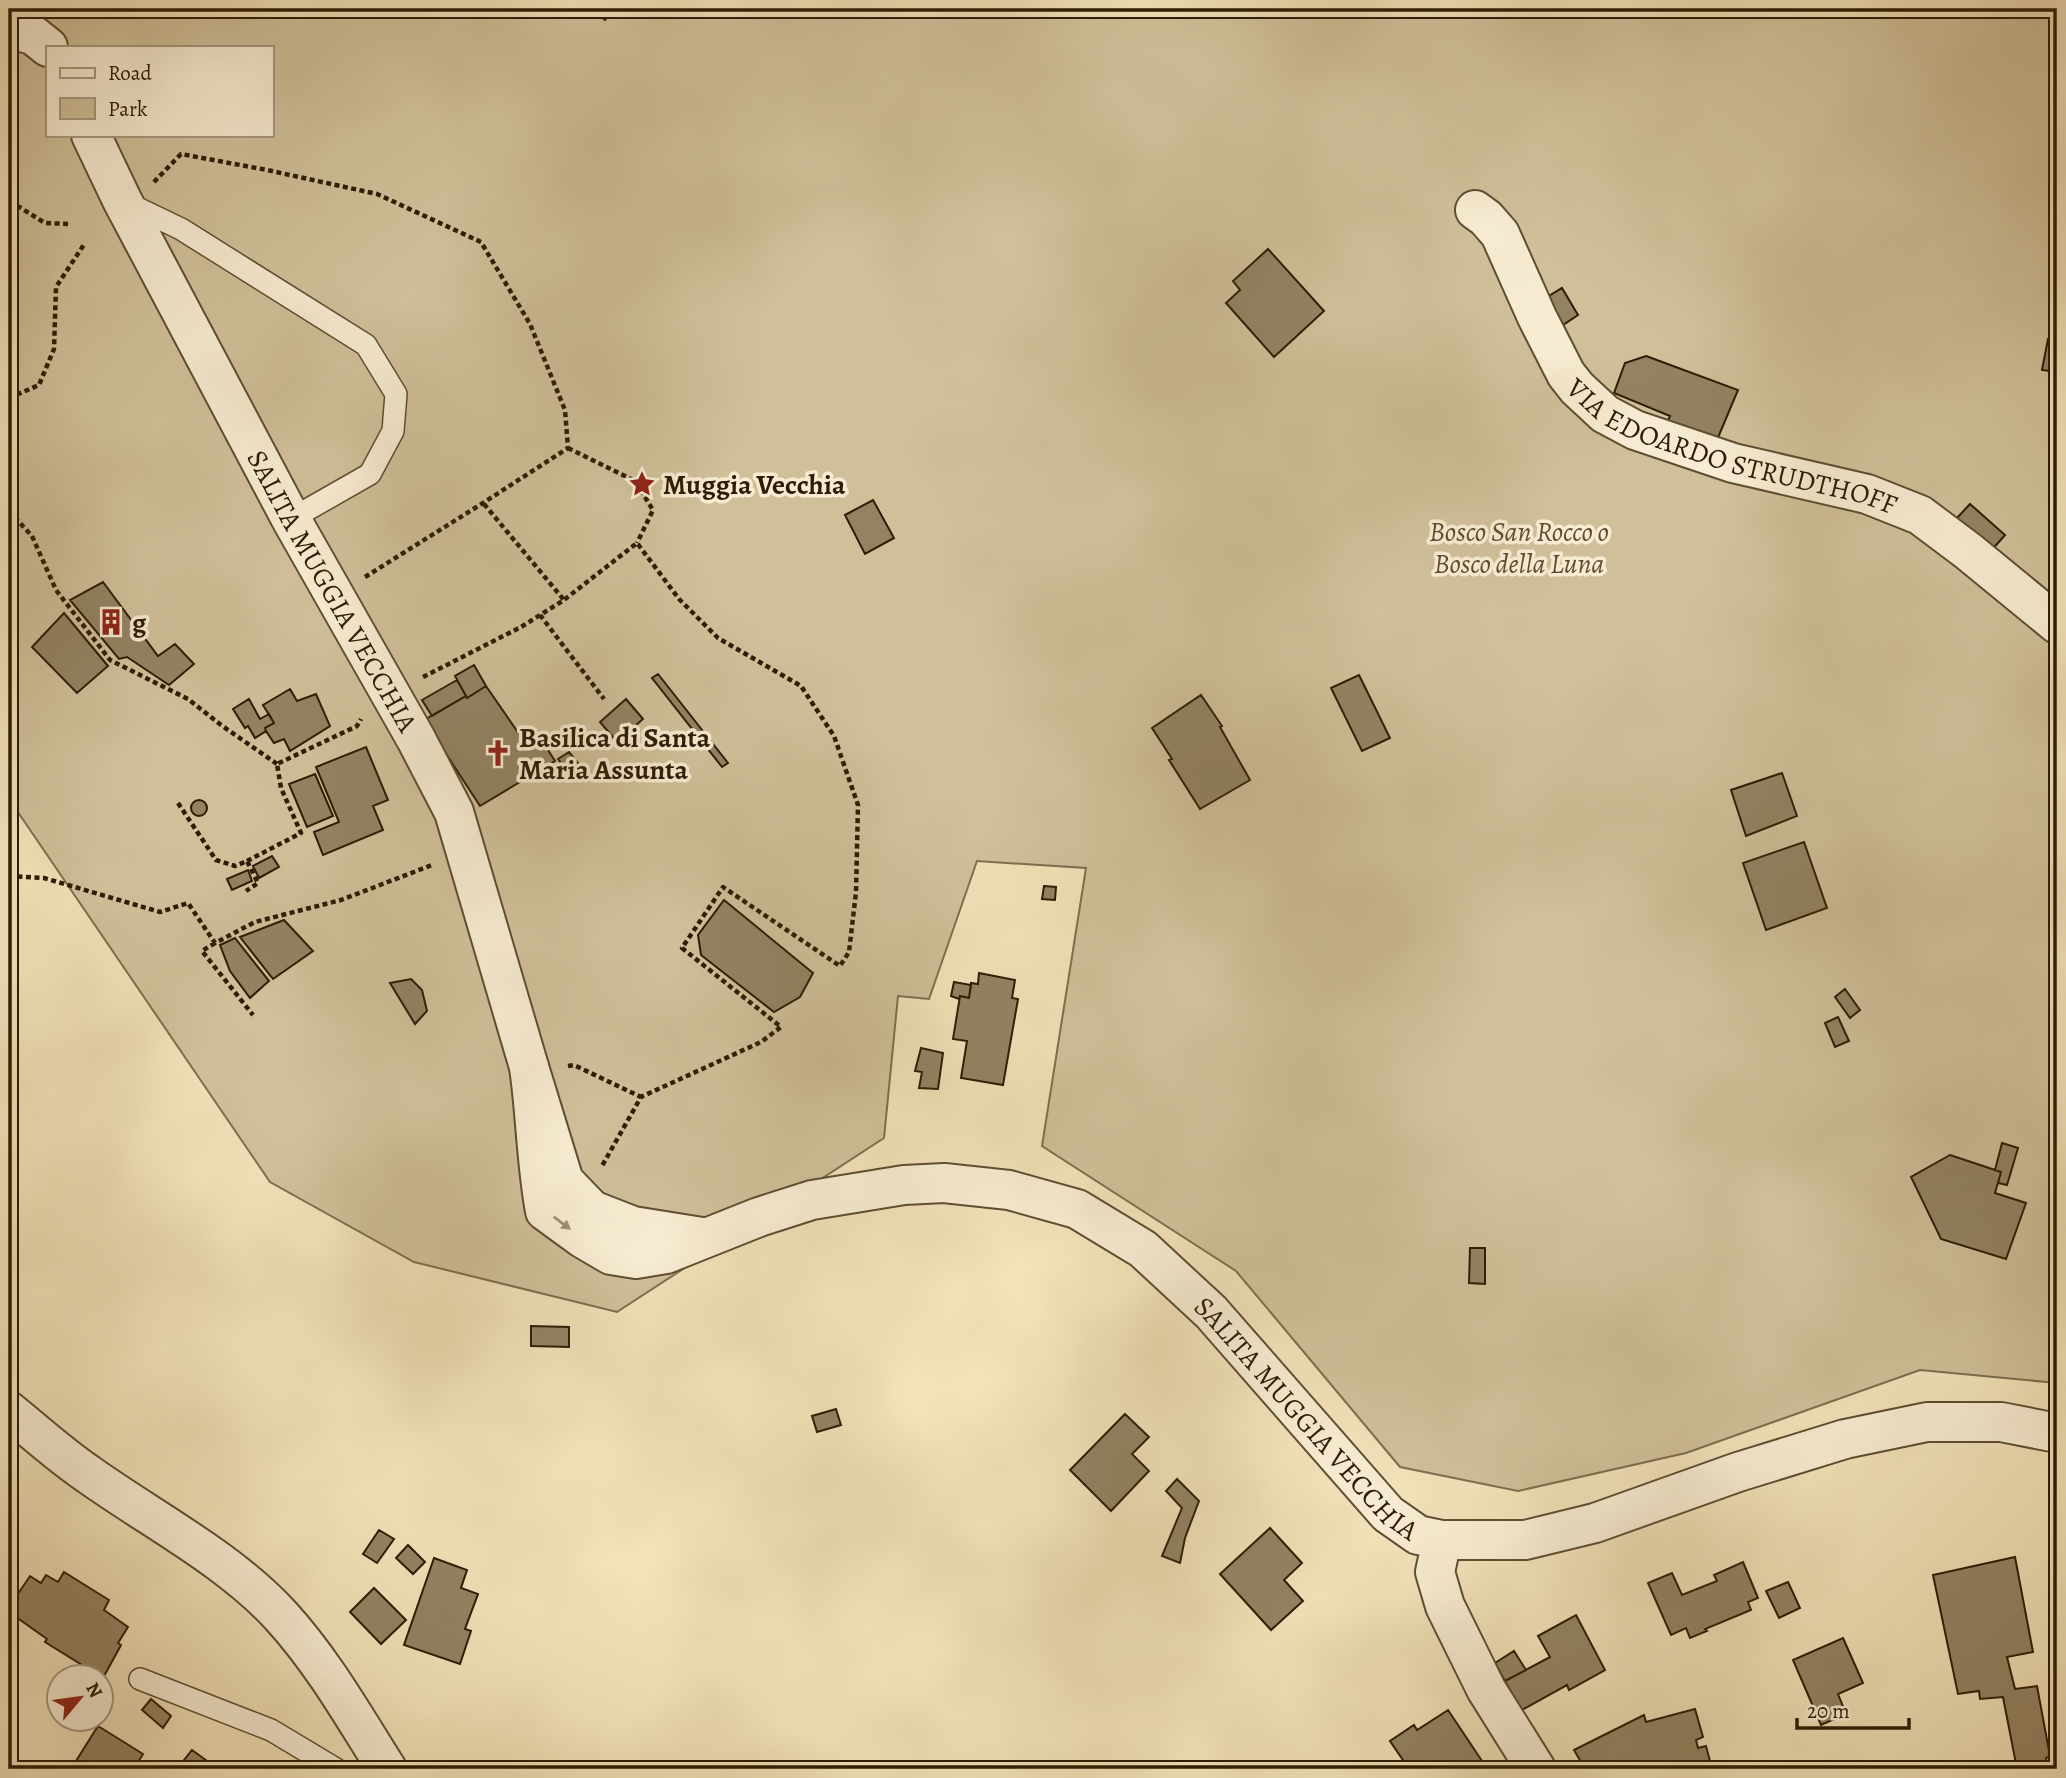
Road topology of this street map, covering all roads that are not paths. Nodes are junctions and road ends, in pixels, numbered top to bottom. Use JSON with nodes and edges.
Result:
{"nodes":[{"id":1,"x":9,"y":29,"type":"edge"},
{"id":2,"x":47,"y":46,"type":"edge"},
{"id":3,"x":92,"y":136,"type":"edge"},
{"id":4,"x":129,"y":204,"type":"junction"},
{"id":5,"x":1475,"y":210,"type":"dead end"},
{"id":6,"x":290,"y":519,"type":"junction"},
{"id":7,"x":2057,"y":624,"type":"edge"},
{"id":8,"x":9,"y":1411,"type":"edge"},
{"id":9,"x":2057,"y":1433,"type":"edge"},
{"id":10,"x":1442,"y":1540,"type":"junction"},
{"id":11,"x":140,"y":1679,"type":"dead end"},
{"id":12,"x":336,"y":1769,"type":"edge"},
{"id":13,"x":387,"y":1769,"type":"edge"},
{"id":14,"x":1536,"y":1769,"type":"edge"}],
"edges":[{"from":1,"to":2,"type":"street"},
{"from":3,"to":4,"type":"street","name":"SALITA MUGGIA VECCHIA"},
{"from":4,"to":6,"type":"street","name":"SALITA MUGGIA VECCHIA"},
{"from":4,"to":6,"type":"lane"},
{"from":5,"to":7,"type":"street","name":"VIA EDOARDO STRUDTHOFF"},
{"from":6,"to":10,"type":"street","name":"SALITA MUGGIA VECCHIA"},
{"from":8,"to":13,"type":"street"},
{"from":9,"to":10,"type":"street","name":"SALITA MUGGIA VECCHIA"},
{"from":10,"to":14,"type":"street"},
{"from":11,"to":12,"type":"lane"}]}
